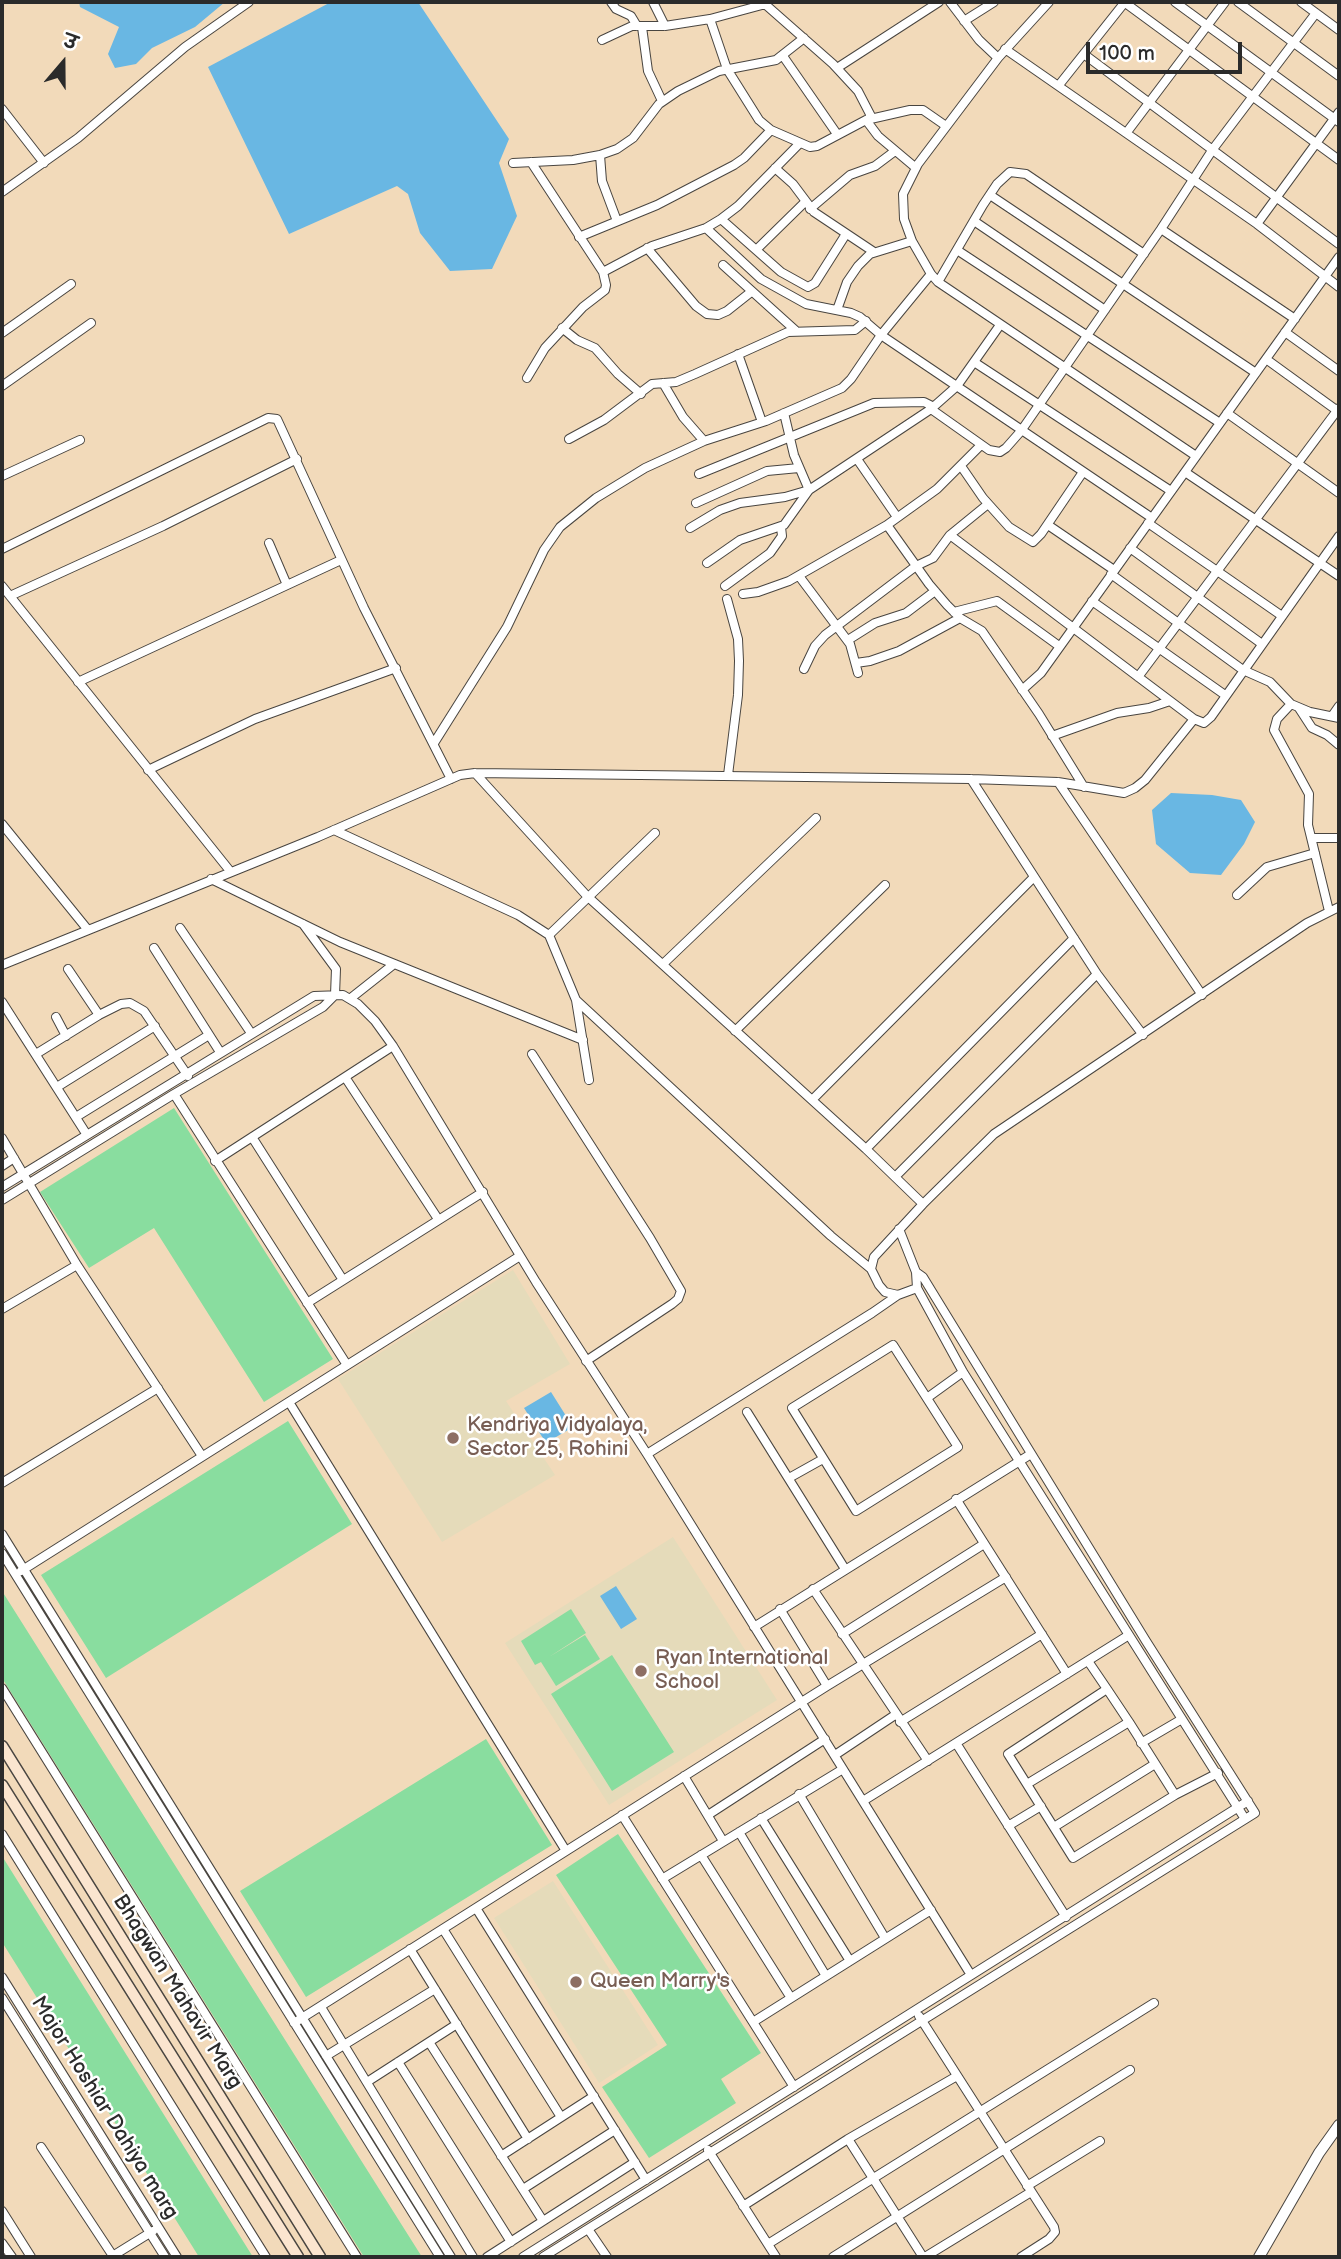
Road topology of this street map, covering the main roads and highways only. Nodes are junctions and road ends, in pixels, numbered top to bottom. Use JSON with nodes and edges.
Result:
{"nodes":[{"id":1,"x":2,"y":1746,"type":"edge"},
{"id":2,"x":2,"y":1785,"type":"edge"},
{"id":3,"x":210,"y":2081,"type":"junction"},
{"id":4,"x":194,"y":2092,"type":"junction"},
{"id":5,"x":298,"y":2257,"type":"edge"},
{"id":6,"x":320,"y":2257,"type":"edge"}],
"edges":[{"from":1,"to":3,"type":"main road","name":"Bhagwan Mahavir Marg"},
{"from":2,"to":4,"type":"main road","name":"Bhagwan Mahavir Marg"},
{"from":3,"to":4,"type":"main road"},
{"from":3,"to":6,"type":"main road","name":"Bhagwan Mahavir Marg"},
{"from":4,"to":5,"type":"main road","name":"Bhagwan Mahavir Marg"}]}
